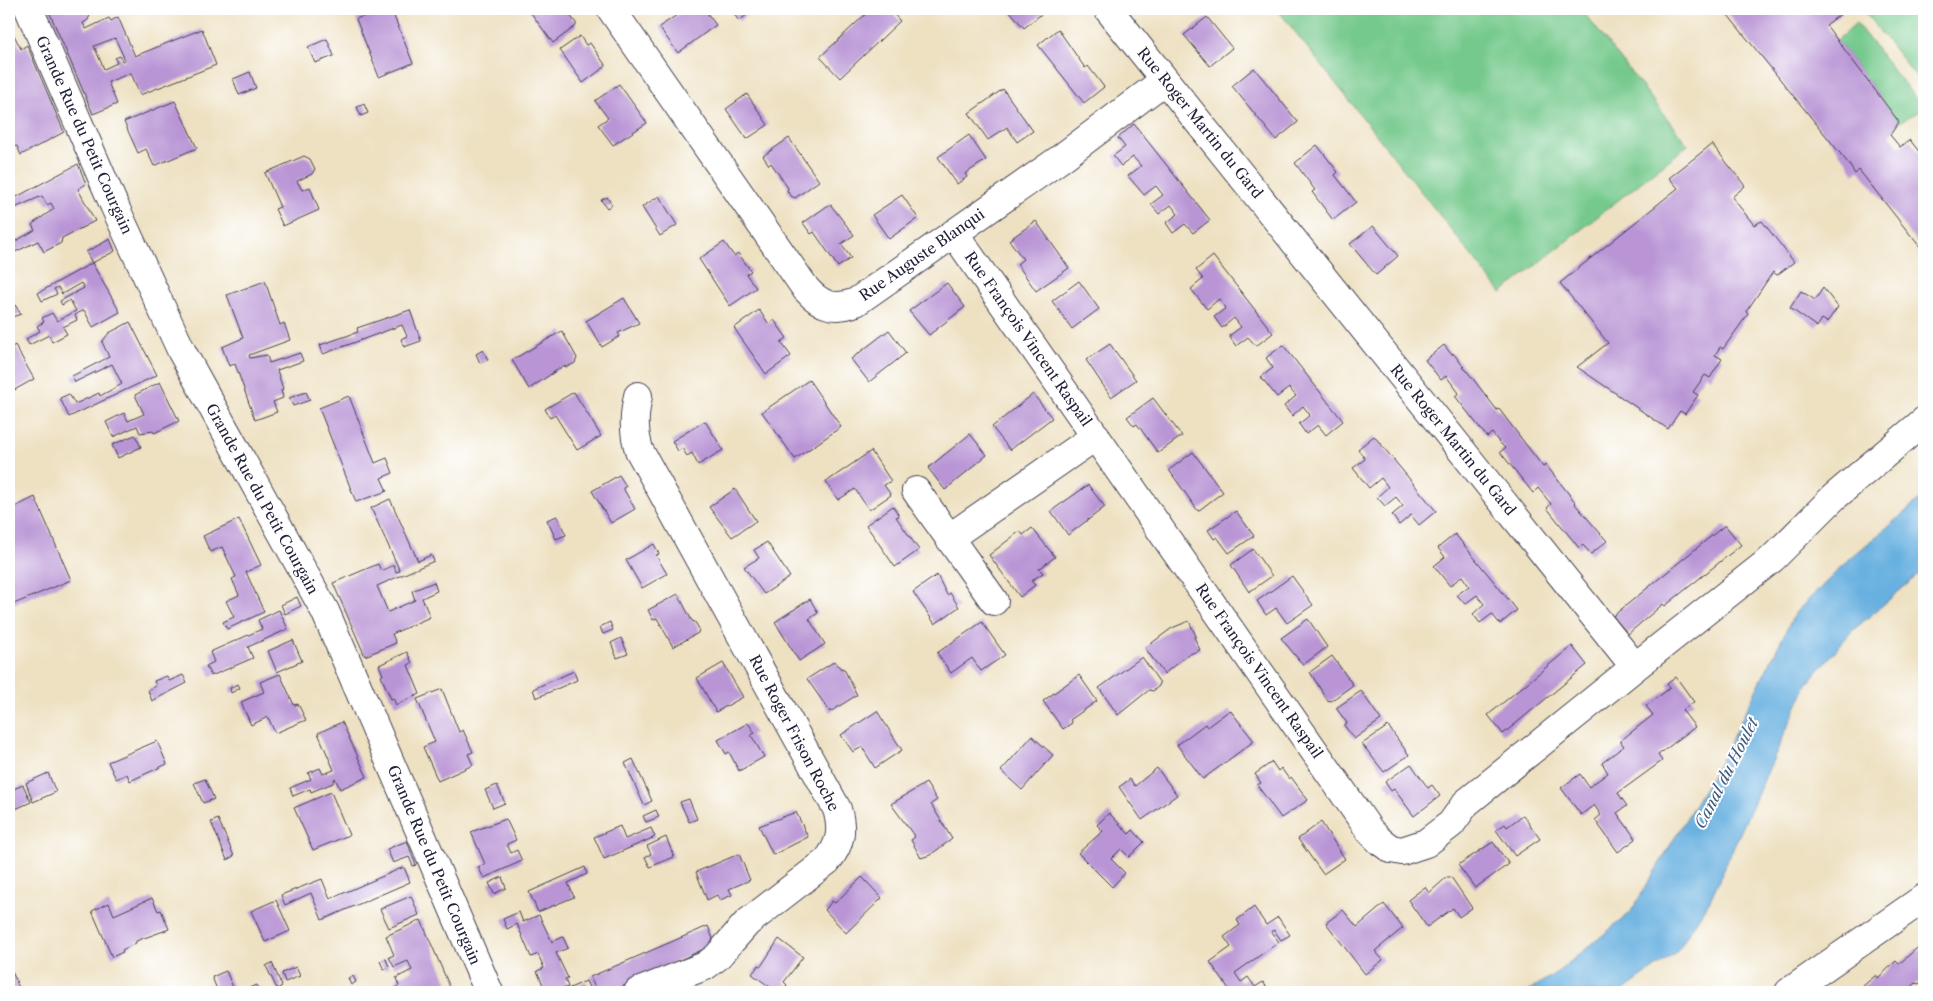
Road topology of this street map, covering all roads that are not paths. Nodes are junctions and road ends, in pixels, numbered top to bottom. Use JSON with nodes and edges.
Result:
{"nodes":[{"id":1,"x":29,"y":9,"type":"edge"},
{"id":2,"x":1108,"y":9,"type":"edge"},
{"id":3,"x":622,"y":13,"type":"edge"},
{"id":4,"x":1165,"y":80,"type":"junction"},
{"id":5,"x":954,"y":233,"type":"junction"},
{"id":6,"x":638,"y":396,"type":"dead end"},
{"id":7,"x":1924,"y":421,"type":"edge"},
{"id":8,"x":1096,"y":436,"type":"junction"},
{"id":9,"x":916,"y":491,"type":"dead end"},
{"id":10,"x":949,"y":538,"type":"junction"},
{"id":11,"x":994,"y":601,"type":"dead end"},
{"id":12,"x":1635,"y":667,"type":"junction"},
{"id":13,"x":1924,"y":898,"type":"edge"},
{"id":14,"x":1807,"y":988,"type":"edge"},
{"id":15,"x":489,"y":992,"type":"edge"},
{"id":16,"x":638,"y":992,"type":"edge"}],
"edges":[{"from":1,"to":15,"type":"street","name":"Grande Rue du Petit Courgain"},
{"from":2,"to":4,"type":"street","name":"Rue Roger Martin du Gard"},
{"from":3,"to":5,"type":"street","name":"Rue Auguste Blanqui"},
{"from":4,"to":5,"type":"street","name":"Rue Auguste Blanqui"},
{"from":4,"to":12,"type":"street","name":"Rue Roger Martin du Gard"},
{"from":5,"to":8,"type":"street","name":"Rue François Vincent Raspail"},
{"from":6,"to":16,"type":"street","name":"Rue Roger Frison Roche"},
{"from":7,"to":12,"type":"street"},
{"from":8,"to":10,"type":"street"},
{"from":8,"to":12,"type":"street","name":"Rue François Vincent Raspail"},
{"from":9,"to":10,"type":"street"},
{"from":10,"to":11,"type":"street"},
{"from":13,"to":14,"type":"street"}]}
